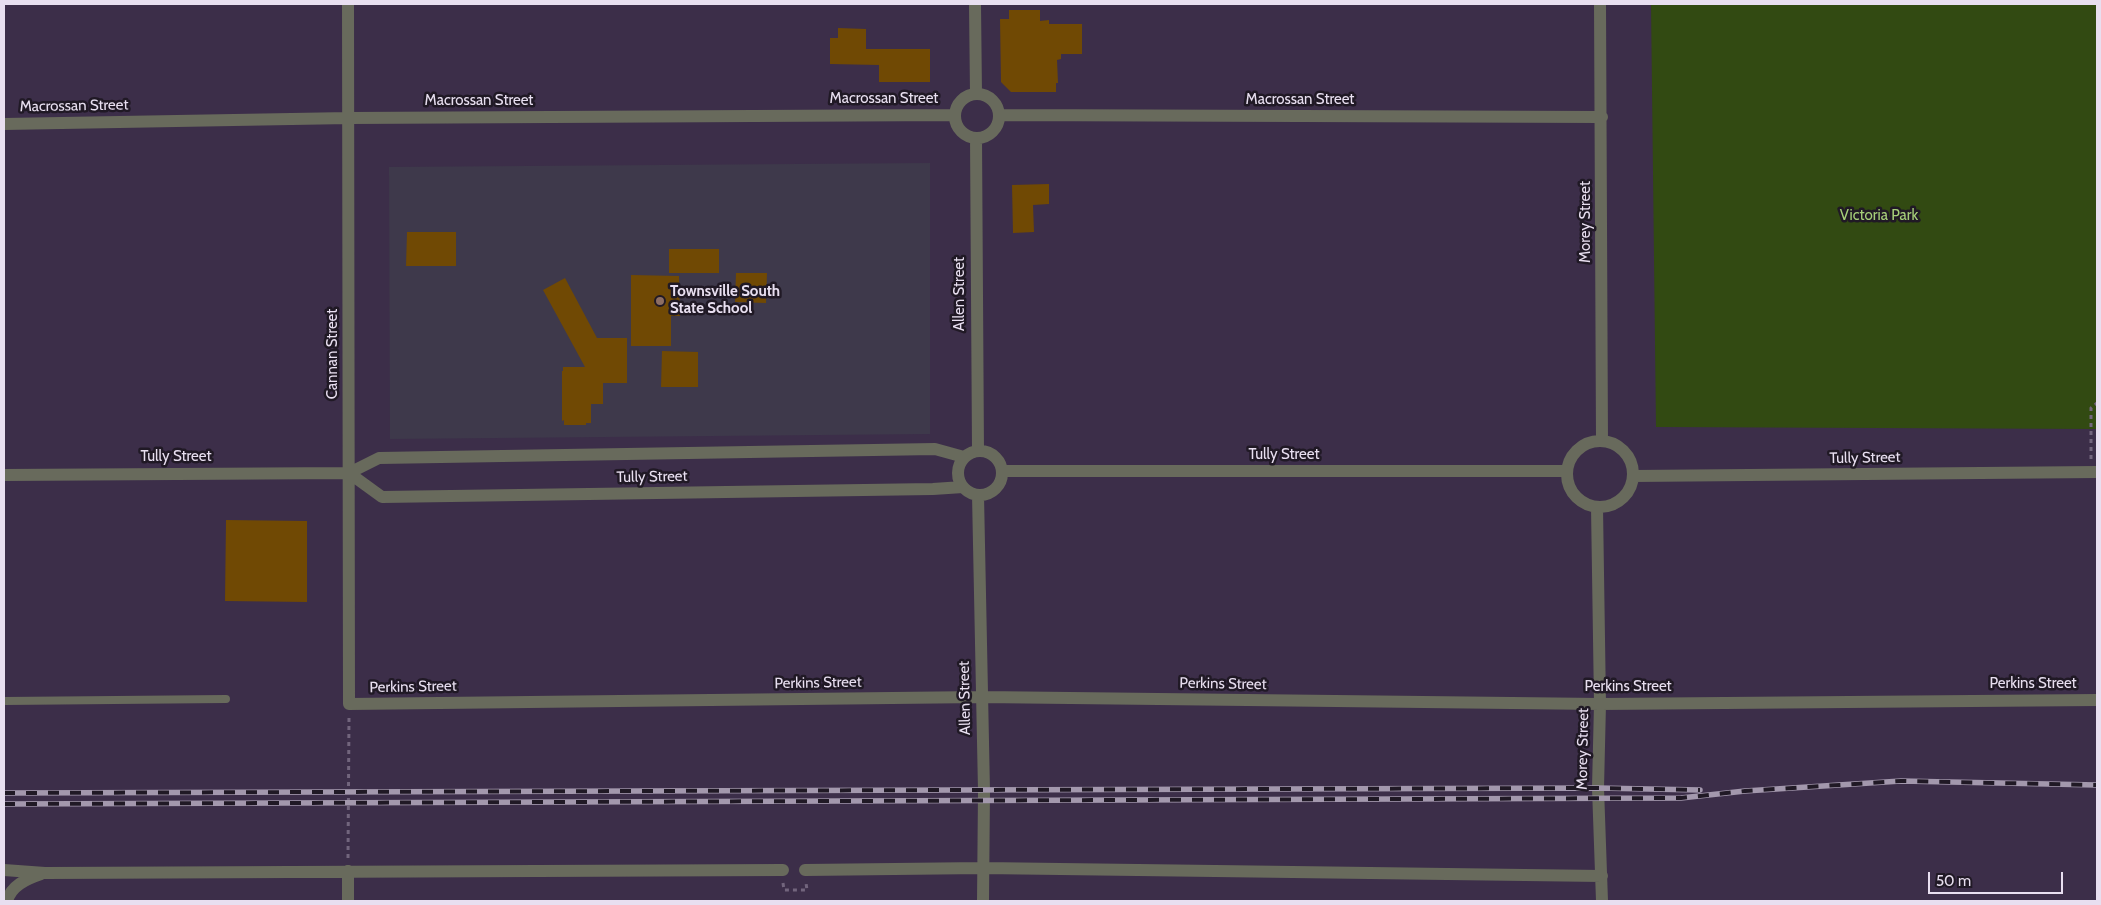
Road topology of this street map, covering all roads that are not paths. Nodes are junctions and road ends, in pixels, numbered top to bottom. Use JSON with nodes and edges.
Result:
{"nodes":[{"id":1,"x":348,"y":4,"type":"edge"},
{"id":2,"x":975,"y":4,"type":"edge"},
{"id":3,"x":1600,"y":4,"type":"edge"},
{"id":4,"x":976,"y":94,"type":"junction"},
{"id":5,"x":955,"y":115,"type":"junction"},
{"id":6,"x":999,"y":115,"type":"junction"},
{"id":7,"x":1602,"y":117,"type":"junction"},
{"id":8,"x":349,"y":118,"type":"junction"},
{"id":9,"x":4,"y":124,"type":"edge"},
{"id":10,"x":976,"y":138,"type":"junction"},
{"id":11,"x":1602,"y":440,"type":"junction"},
{"id":12,"x":978,"y":450,"type":"junction"},
{"id":13,"x":964,"y":457,"type":"junction"},
{"id":14,"x":1002,"y":471,"type":"junction"},
{"id":15,"x":1566,"y":471,"type":"junction"},
{"id":16,"x":2094,"y":472,"type":"edge"},
{"id":17,"x":349,"y":473,"type":"junction"},
{"id":18,"x":4,"y":475,"type":"edge"},
{"id":19,"x":1633,"y":476,"type":"junction"},
{"id":20,"x":963,"y":487,"type":"junction"},
{"id":21,"x":978,"y":494,"type":"junction"},
{"id":22,"x":1597,"y":507,"type":"junction"},
{"id":23,"x":982,"y":697,"type":"junction"},
{"id":24,"x":226,"y":699,"type":"dead end"},
{"id":25,"x":2097,"y":700,"type":"edge"},
{"id":26,"x":4,"y":701,"type":"edge"},
{"id":27,"x":349,"y":704,"type":"joint"},
{"id":28,"x":1600,"y":704,"type":"junction"},
{"id":29,"x":983,"y":868,"type":"junction"},
{"id":30,"x":4,"y":870,"type":"edge"},
{"id":31,"x":783,"y":870,"type":"road end"},
{"id":32,"x":805,"y":870,"type":"road end"},
{"id":33,"x":348,"y":871,"type":"junction"},
{"id":34,"x":45,"y":873,"type":"junction"},
{"id":35,"x":1602,"y":876,"type":"junction"},
{"id":36,"x":7,"y":901,"type":"edge"},
{"id":37,"x":348,"y":901,"type":"edge"},
{"id":38,"x":983,"y":901,"type":"edge"},
{"id":39,"x":1602,"y":901,"type":"edge"}],
"edges":[{"from":1,"to":8,"type":"street","name":"Cannan Street"},
{"from":2,"to":4,"type":"street"},
{"from":3,"to":7,"type":"street","name":"Morey Street"},
{"from":4,"to":5,"type":"street"},
{"from":4,"to":6,"type":"street"},
{"from":5,"to":8,"type":"street","name":"Macrossan Street"},
{"from":5,"to":10,"type":"street"},
{"from":6,"to":7,"type":"street","name":"Macrossan Street"},
{"from":6,"to":10,"type":"street"},
{"from":7,"to":11,"type":"street","name":"Morey Street"},
{"from":8,"to":9,"type":"street","name":"Macrossan Street"},
{"from":8,"to":17,"type":"street","name":"Cannan Street"},
{"from":10,"to":12,"type":"street","name":"Allen Street"},
{"from":11,"to":15,"type":"street"},
{"from":11,"to":19,"type":"street"},
{"from":12,"to":13,"type":"street"},
{"from":12,"to":14,"type":"street"},
{"from":13,"to":17,"type":"street","name":"Tully Street"},
{"from":13,"to":20,"type":"street"},
{"from":14,"to":15,"type":"street","name":"Tully Street"},
{"from":14,"to":21,"type":"street"},
{"from":15,"to":22,"type":"street"},
{"from":16,"to":19,"type":"street","name":"Tully Street"},
{"from":17,"to":18,"type":"street","name":"Tully Street"},
{"from":17,"to":20,"type":"street","name":"Tully Street"},
{"from":17,"to":27,"type":"street","name":"Cannan Street"},
{"from":19,"to":22,"type":"street"},
{"from":20,"to":21,"type":"street"},
{"from":21,"to":23,"type":"street","name":"Allen Street"},
{"from":22,"to":28,"type":"street","name":"Morey Street"},
{"from":23,"to":27,"type":"street","name":"Perkins Street"},
{"from":23,"to":28,"type":"street","name":"Perkins Street"},
{"from":23,"to":29,"type":"street","name":"Allen Street"},
{"from":24,"to":26,"type":"lane"},
{"from":25,"to":28,"type":"street","name":"Perkins Street"},
{"from":28,"to":35,"type":"street","name":"Morey Street"},
{"from":29,"to":32,"type":"street"},
{"from":29,"to":35,"type":"street"},
{"from":29,"to":38,"type":"street","name":"Allen Street"},
{"from":30,"to":34,"type":"street"},
{"from":31,"to":33,"type":"street"},
{"from":33,"to":34,"type":"street"},
{"from":33,"to":37,"type":"street"},
{"from":34,"to":36,"type":"street"},
{"from":35,"to":39,"type":"street","name":"Morey Street"}]}
